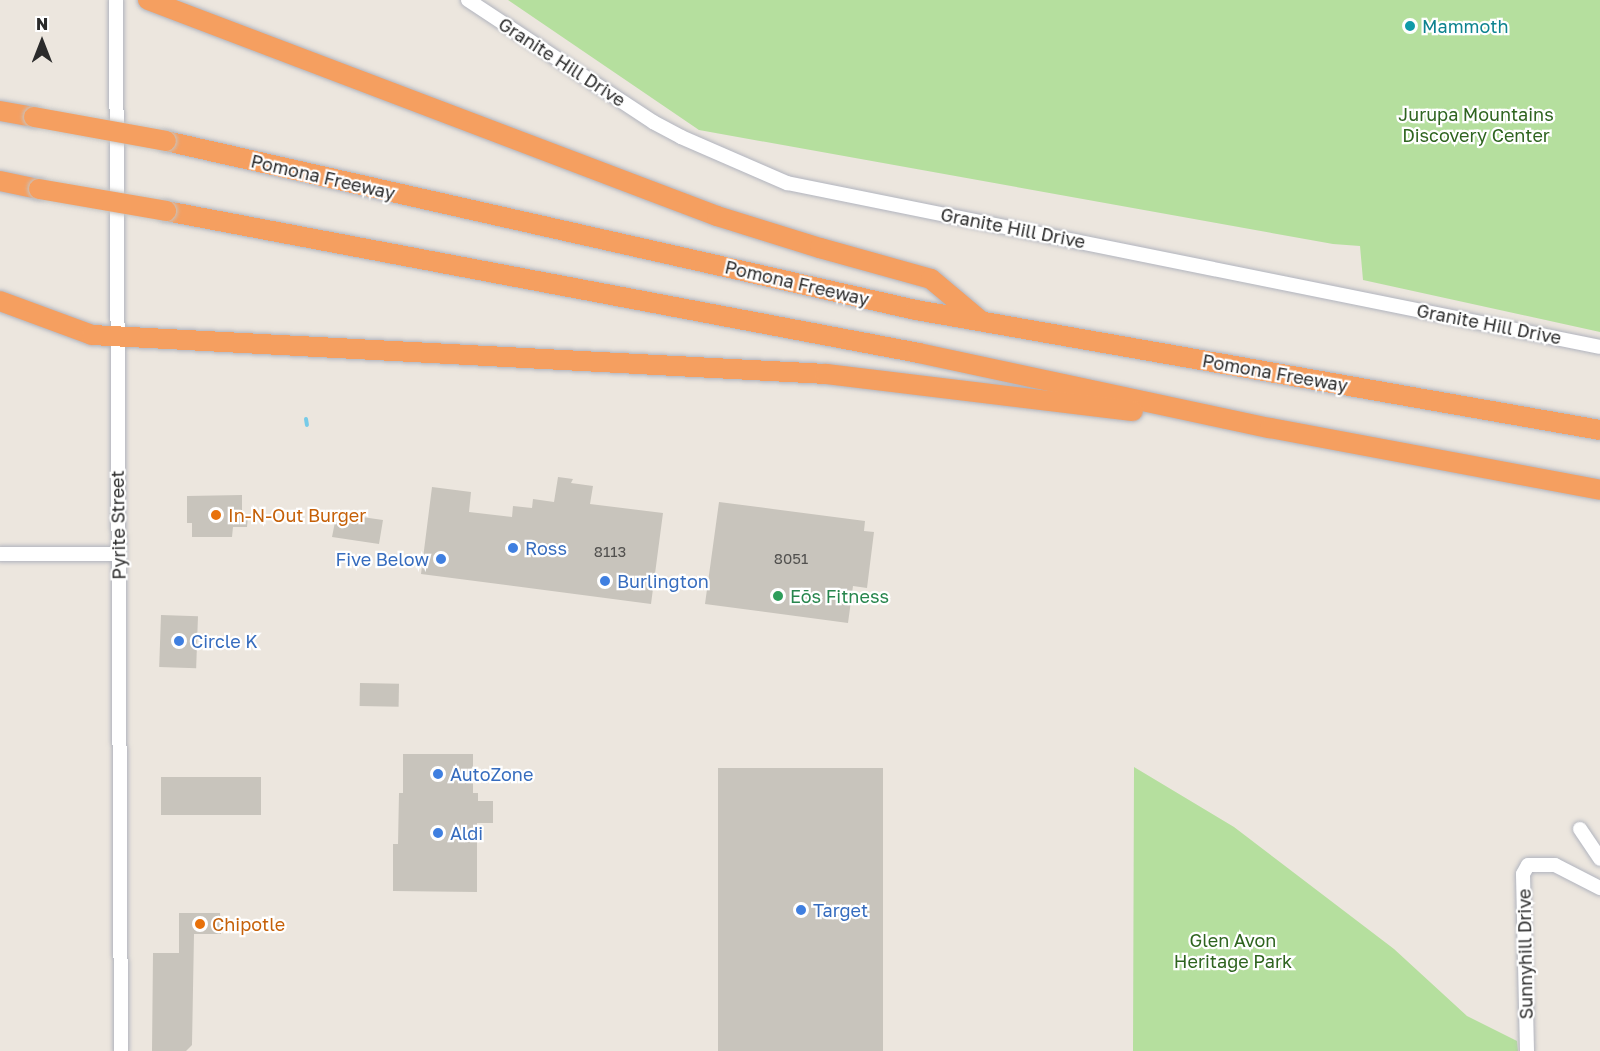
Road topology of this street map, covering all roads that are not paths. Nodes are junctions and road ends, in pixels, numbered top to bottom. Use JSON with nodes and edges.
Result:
{"nodes":[{"id":1,"x":116,"y":0,"type":"edge"},
{"id":2,"x":148,"y":0,"type":"edge"},
{"id":3,"x":468,"y":0,"type":"edge"},
{"id":4,"x":0,"y":111,"type":"edge"},
{"id":5,"x":0,"y":181,"type":"edge"},
{"id":6,"x":0,"y":301,"type":"edge"},
{"id":7,"x":982,"y":322,"type":"junction"},
{"id":8,"x":116,"y":336,"type":"junction"},
{"id":9,"x":1600,"y":347,"type":"edge"},
{"id":10,"x":1270,"y":428,"type":"junction"},
{"id":11,"x":1600,"y":430,"type":"edge"},
{"id":12,"x":1600,"y":490,"type":"edge"},
{"id":13,"x":0,"y":554,"type":"edge"},
{"id":14,"x":119,"y":554,"type":"junction"},
{"id":15,"x":1580,"y":829,"type":"dead end"},
{"id":16,"x":1600,"y":859,"type":"edge"},
{"id":17,"x":1600,"y":888,"type":"edge"},
{"id":18,"x":121,"y":1051,"type":"edge"},
{"id":19,"x":1527,"y":1051,"type":"edge"}],
"edges":[{"from":1,"to":8,"type":"street","name":"Pyrite Street"},
{"from":2,"to":7,"type":"highway"},
{"from":3,"to":9,"type":"street","name":"Granite Hill Drive"},
{"from":4,"to":7,"type":"highway","name":"Pomona Freeway","bridge":true},
{"from":5,"to":10,"type":"highway","bridge":true},
{"from":6,"to":8,"type":"highway"},
{"from":7,"to":11,"type":"highway","name":"Pomona Freeway"},
{"from":8,"to":10,"type":"highway"},
{"from":8,"to":14,"type":"street","name":"Pyrite Street"},
{"from":10,"to":12,"type":"highway"},
{"from":13,"to":14,"type":"street"},
{"from":14,"to":18,"type":"street","name":"Pyrite Street"},
{"from":15,"to":16,"type":"street"},
{"from":17,"to":19,"type":"street","name":"Sunnyhill Drive"}]}
